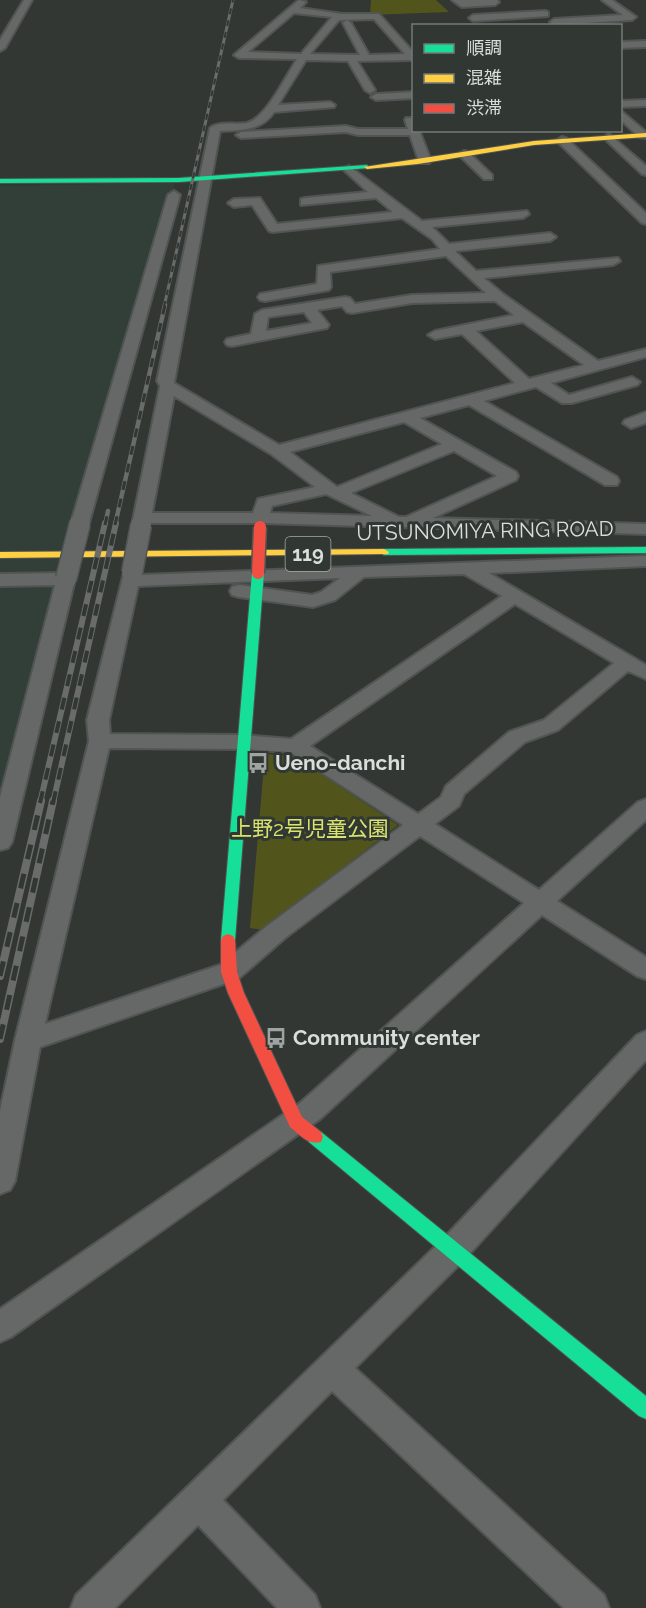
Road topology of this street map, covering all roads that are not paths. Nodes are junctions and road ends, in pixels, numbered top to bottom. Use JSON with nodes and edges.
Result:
{"nodes":[{"id":1,"x":28,"y":0,"type":"edge"},
{"id":2,"x":456,"y":0,"type":"edge"},
{"id":3,"x":607,"y":0,"type":"edge"},
{"id":4,"x":505,"y":1,"type":"edge"},
{"id":5,"x":599,"y":1,"type":"edge"},
{"id":6,"x":298,"y":5,"type":"edge"},
{"id":7,"x":322,"y":6,"type":"dead end"},
{"id":8,"x":536,"y":7,"type":"dead end"},
{"id":9,"x":545,"y":14,"type":"junction"},
{"id":10,"x":336,"y":17,"type":"junction"},
{"id":11,"x":472,"y":18,"type":"dead end"},
{"id":12,"x":347,"y":23,"type":"dead end"},
{"id":13,"x":557,"y":24,"type":"edge"},
{"id":14,"x":412,"y":41,"type":"edge"},
{"id":15,"x":398,"y":42,"type":"junction"},
{"id":16,"x":633,"y":44,"type":"junction"},
{"id":17,"x":646,"y":44,"type":"edge"},
{"id":18,"x":622,"y":45,"type":"edge"},
{"id":19,"x":0,"y":48,"type":"edge"},
{"id":20,"x":646,"y":54,"type":"edge"},
{"id":21,"x":303,"y":57,"type":"junction"},
{"id":22,"x":351,"y":58,"type":"junction"},
{"id":23,"x":366,"y":58,"type":"junction"},
{"id":24,"x":412,"y":62,"type":"edge"},
{"id":25,"x":412,"y":95,"type":"edge"},
{"id":26,"x":646,"y":103,"type":"edge"},
{"id":27,"x":272,"y":109,"type":"junction"},
{"id":28,"x":622,"y":111,"type":"edge"},
{"id":29,"x":622,"y":112,"type":"edge"},
{"id":30,"x":264,"y":119,"type":"junction"},
{"id":31,"x":413,"y":132,"type":"edge"},
{"id":32,"x":644,"y":135,"type":"edge"},
{"id":33,"x":212,"y":137,"type":"junction"},
{"id":34,"x":609,"y":137,"type":"junction"},
{"id":35,"x":562,"y":140,"type":"junction"},
{"id":36,"x":464,"y":154,"type":"junction"},
{"id":37,"x":425,"y":161,"type":"junction"},
{"id":38,"x":349,"y":169,"type":"junction"},
{"id":39,"x":646,"y":172,"type":"edge"},
{"id":40,"x":488,"y":177,"type":"dead end"},
{"id":41,"x":206,"y":178,"type":"junction"},
{"id":42,"x":0,"y":181,"type":"edge"},
{"id":43,"x":379,"y":194,"type":"junction"},
{"id":44,"x":174,"y":195,"type":"dead end"},
{"id":45,"x":305,"y":202,"type":"dead end"},
{"id":46,"x":234,"y":203,"type":"dead end"},
{"id":47,"x":646,"y":203,"type":"edge"},
{"id":48,"x":632,"y":204,"type":"junction"},
{"id":49,"x":405,"y":214,"type":"junction"},
{"id":50,"x":523,"y":214,"type":"dead end"},
{"id":51,"x":646,"y":220,"type":"edge"},
{"id":52,"x":419,"y":225,"type":"junction"},
{"id":53,"x":550,"y":237,"type":"dead end"},
{"id":54,"x":447,"y":250,"type":"junction"},
{"id":55,"x":613,"y":261,"type":"dead end"},
{"id":56,"x":473,"y":275,"type":"junction"},
{"id":57,"x":265,"y":297,"type":"dead end"},
{"id":58,"x":498,"y":297,"type":"junction"},
{"id":59,"x":307,"y":307,"type":"junction"},
{"id":60,"x":526,"y":317,"type":"junction"},
{"id":61,"x":465,"y":329,"type":"junction"},
{"id":62,"x":435,"y":335,"type":"dead end"},
{"id":63,"x":258,"y":337,"type":"junction"},
{"id":64,"x":232,"y":342,"type":"dead end"},
{"id":65,"x":646,"y":353,"type":"edge"},
{"id":66,"x":599,"y":366,"type":"junction"},
{"id":67,"x":632,"y":382,"type":"junction"},
{"id":68,"x":533,"y":384,"type":"junction"},
{"id":69,"x":168,"y":386,"type":"junction"},
{"id":70,"x":646,"y":390,"type":"edge"},
{"id":71,"x":472,"y":400,"type":"junction"},
{"id":72,"x":407,"y":417,"type":"junction"},
{"id":73,"x":454,"y":445,"type":"junction"},
{"id":74,"x":277,"y":451,"type":"junction"},
{"id":75,"x":611,"y":482,"type":"dead end"},
{"id":76,"x":332,"y":491,"type":"junction"},
{"id":77,"x":263,"y":521,"type":"junction"},
{"id":78,"x":404,"y":522,"type":"junction"},
{"id":79,"x":141,"y":528,"type":"junction"},
{"id":80,"x":87,"y":529,"type":"junction"},
{"id":81,"x":646,"y":529,"type":"edge"},
{"id":82,"x":339,"y":534,"type":"dead end"},
{"id":83,"x":58,"y":535,"type":"dead end"},
{"id":84,"x":245,"y":535,"type":"dead end"},
{"id":85,"x":613,"y":540,"type":"junction"},
{"id":86,"x":646,"y":540,"type":"edge"},
{"id":87,"x":0,"y":543,"type":"edge"},
{"id":88,"x":646,"y":550,"type":"edge"},
{"id":89,"x":0,"y":555,"type":"edge"},
{"id":90,"x":471,"y":560,"type":"junction"},
{"id":91,"x":646,"y":561,"type":"edge"},
{"id":92,"x":0,"y":566,"type":"edge"},
{"id":93,"x":360,"y":572,"type":"junction"},
{"id":94,"x":132,"y":577,"type":"junction"},
{"id":95,"x":0,"y":579,"type":"edge"},
{"id":96,"x":66,"y":579,"type":"junction"},
{"id":97,"x":257,"y":581,"type":"junction"},
{"id":98,"x":514,"y":596,"type":"junction"},
{"id":99,"x":637,"y":668,"type":"edge"},
{"id":100,"x":100,"y":741,"type":"junction"},
{"id":101,"x":243,"y":742,"type":"junction"},
{"id":102,"x":295,"y":746,"type":"junction"},
{"id":103,"x":646,"y":807,"type":"edge"},
{"id":104,"x":419,"y":824,"type":"junction"},
{"id":105,"x":0,"y":842,"type":"edge"},
{"id":106,"x":541,"y":902,"type":"junction"},
{"id":107,"x":646,"y":969,"type":"edge"},
{"id":108,"x":230,"y":972,"type":"junction"},
{"id":109,"x":28,"y":1040,"type":"junction"},
{"id":110,"x":646,"y":1042,"type":"edge"},
{"id":111,"x":296,"y":1122,"type":"junction"},
{"id":112,"x":0,"y":1181,"type":"edge"},
{"id":113,"x":453,"y":1250,"type":"junction"},
{"id":114,"x":0,"y":1327,"type":"edge"},
{"id":115,"x":332,"y":1369,"type":"junction"},
{"id":116,"x":646,"y":1409,"type":"edge"},
{"id":117,"x":199,"y":1500,"type":"junction"},
{"id":118,"x":89,"y":1608,"type":"edge"},
{"id":119,"x":302,"y":1608,"type":"edge"},
{"id":120,"x":591,"y":1608,"type":"edge"}],
"edges":[{"from":1,"to":19,"type":"street"},
{"from":2,"to":4,"type":"street"},
{"from":3,"to":5,"type":"street"},
{"from":3,"to":13,"type":"street"},
{"from":6,"to":7,"type":"street"},
{"from":6,"to":10,"type":"street"},
{"from":6,"to":21,"type":"street"},
{"from":8,"to":9,"type":"street"},
{"from":9,"to":11,"type":"street"},
{"from":9,"to":13,"type":"street"},
{"from":10,"to":15,"type":"street"},
{"from":10,"to":21,"type":"street"},
{"from":12,"to":23,"type":"street"},
{"from":14,"to":15,"type":"street"},
{"from":15,"to":24,"type":"street"},
{"from":16,"to":17,"type":"street"},
{"from":16,"to":18,"type":"street"},
{"from":16,"to":20,"type":"street"},
{"from":21,"to":22,"type":"street"},
{"from":21,"to":27,"type":"street"},
{"from":22,"to":23,"type":"street"},
{"from":22,"to":25,"type":"street"},
{"from":23,"to":24,"type":"street"},
{"from":26,"to":28,"type":"street"},
{"from":27,"to":30,"type":"street"},
{"from":27,"to":30,"type":"street"},
{"from":29,"to":32,"type":"street"},
{"from":30,"to":33,"type":"street"},
{"from":31,"to":33,"type":"street"},
{"from":31,"to":37,"type":"street"},
{"from":32,"to":34,"type":"main road"},
{"from":33,"to":41,"type":"street"},
{"from":34,"to":35,"type":"main road"},
{"from":34,"to":39,"type":"street"},
{"from":35,"to":36,"type":"main road"},
{"from":35,"to":48,"type":"street"},
{"from":36,"to":37,"type":"main road"},
{"from":36,"to":40,"type":"street"},
{"from":37,"to":38,"type":"main road"},
{"from":38,"to":41,"type":"main road"},
{"from":38,"to":43,"type":"street"},
{"from":41,"to":42,"type":"main road"},
{"from":41,"to":69,"type":"street"},
{"from":43,"to":45,"type":"street"},
{"from":43,"to":49,"type":"street"},
{"from":44,"to":80,"type":"street"},
{"from":46,"to":49,"type":"street"},
{"from":47,"to":48,"type":"street"},
{"from":48,"to":51,"type":"street"},
{"from":49,"to":52,"type":"street"},
{"from":50,"to":52,"type":"street"},
{"from":52,"to":54,"type":"street"},
{"from":53,"to":54,"type":"street"},
{"from":54,"to":56,"type":"street"},
{"from":54,"to":57,"type":"street"},
{"from":55,"to":56,"type":"street"},
{"from":56,"to":58,"type":"street"},
{"from":58,"to":59,"type":"street"},
{"from":58,"to":60,"type":"street"},
{"from":59,"to":63,"type":"street"},
{"from":59,"to":63,"type":"street"},
{"from":60,"to":61,"type":"street"},
{"from":60,"to":66,"type":"street"},
{"from":61,"to":62,"type":"street"},
{"from":61,"to":68,"type":"street"},
{"from":63,"to":64,"type":"street"},
{"from":65,"to":66,"type":"street"},
{"from":66,"to":67,"type":"street"},
{"from":66,"to":68,"type":"street"},
{"from":67,"to":68,"type":"street"},
{"from":67,"to":70,"type":"street"},
{"from":68,"to":71,"type":"street"},
{"from":69,"to":74,"type":"street"},
{"from":69,"to":79,"type":"street"},
{"from":71,"to":72,"type":"street"},
{"from":71,"to":75,"type":"street"},
{"from":72,"to":73,"type":"street"},
{"from":72,"to":74,"type":"street"},
{"from":73,"to":76,"type":"street"},
{"from":73,"to":78,"type":"street"},
{"from":74,"to":76,"type":"street"},
{"from":76,"to":77,"type":"street"},
{"from":76,"to":78,"type":"street"},
{"from":77,"to":78,"type":"street"},
{"from":77,"to":79,"type":"street"},
{"from":77,"to":84,"type":"main road"},
{"from":77,"to":97,"type":"main road","bridge":true},
{"from":78,"to":81,"type":"street"},
{"from":79,"to":94,"type":"street","bridge":true},
{"from":80,"to":83,"type":"main road"},
{"from":80,"to":96,"type":"street","bridge":true},
{"from":82,"to":85,"type":"main road"},
{"from":85,"to":86,"type":"main road","name":"UTSUNOMIYA RING ROAD","number":"119"},
{"from":85,"to":87,"type":"main road","name":"UTSUNOMIYA RING ROAD","number":"119"},
{"from":88,"to":90,"type":"main road","name":"UTSUNOMIYA RING ROAD","number":"119"},
{"from":89,"to":90,"type":"main road","name":"UTSUNOMIYA RING ROAD","number":"119"},
{"from":90,"to":91,"type":"street"},
{"from":90,"to":92,"type":"main road"},
{"from":90,"to":93,"type":"street"},
{"from":90,"to":98,"type":"street"},
{"from":93,"to":97,"type":"street"},
{"from":93,"to":97,"type":"street"},
{"from":94,"to":97,"type":"street"},
{"from":94,"to":100,"type":"street"},
{"from":95,"to":96,"type":"street"},
{"from":96,"to":105,"type":"street"},
{"from":97,"to":101,"type":"main road"},
{"from":98,"to":99,"type":"street"},
{"from":98,"to":102,"type":"street"},
{"from":99,"to":104,"type":"street"},
{"from":100,"to":101,"type":"street"},
{"from":100,"to":109,"type":"street"},
{"from":101,"to":102,"type":"street"},
{"from":101,"to":108,"type":"main road"},
{"from":102,"to":104,"type":"street"},
{"from":103,"to":106,"type":"street"},
{"from":104,"to":106,"type":"street"},
{"from":104,"to":108,"type":"street"},
{"from":106,"to":107,"type":"street"},
{"from":106,"to":111,"type":"street"},
{"from":108,"to":109,"type":"street"},
{"from":108,"to":111,"type":"main road"},
{"from":109,"to":112,"type":"street"},
{"from":110,"to":113,"type":"street"},
{"from":111,"to":113,"type":"main road"},
{"from":111,"to":114,"type":"street"},
{"from":113,"to":115,"type":"street"},
{"from":113,"to":116,"type":"main road"},
{"from":115,"to":117,"type":"street"},
{"from":115,"to":120,"type":"street"},
{"from":117,"to":118,"type":"street"},
{"from":117,"to":119,"type":"street"}]}
